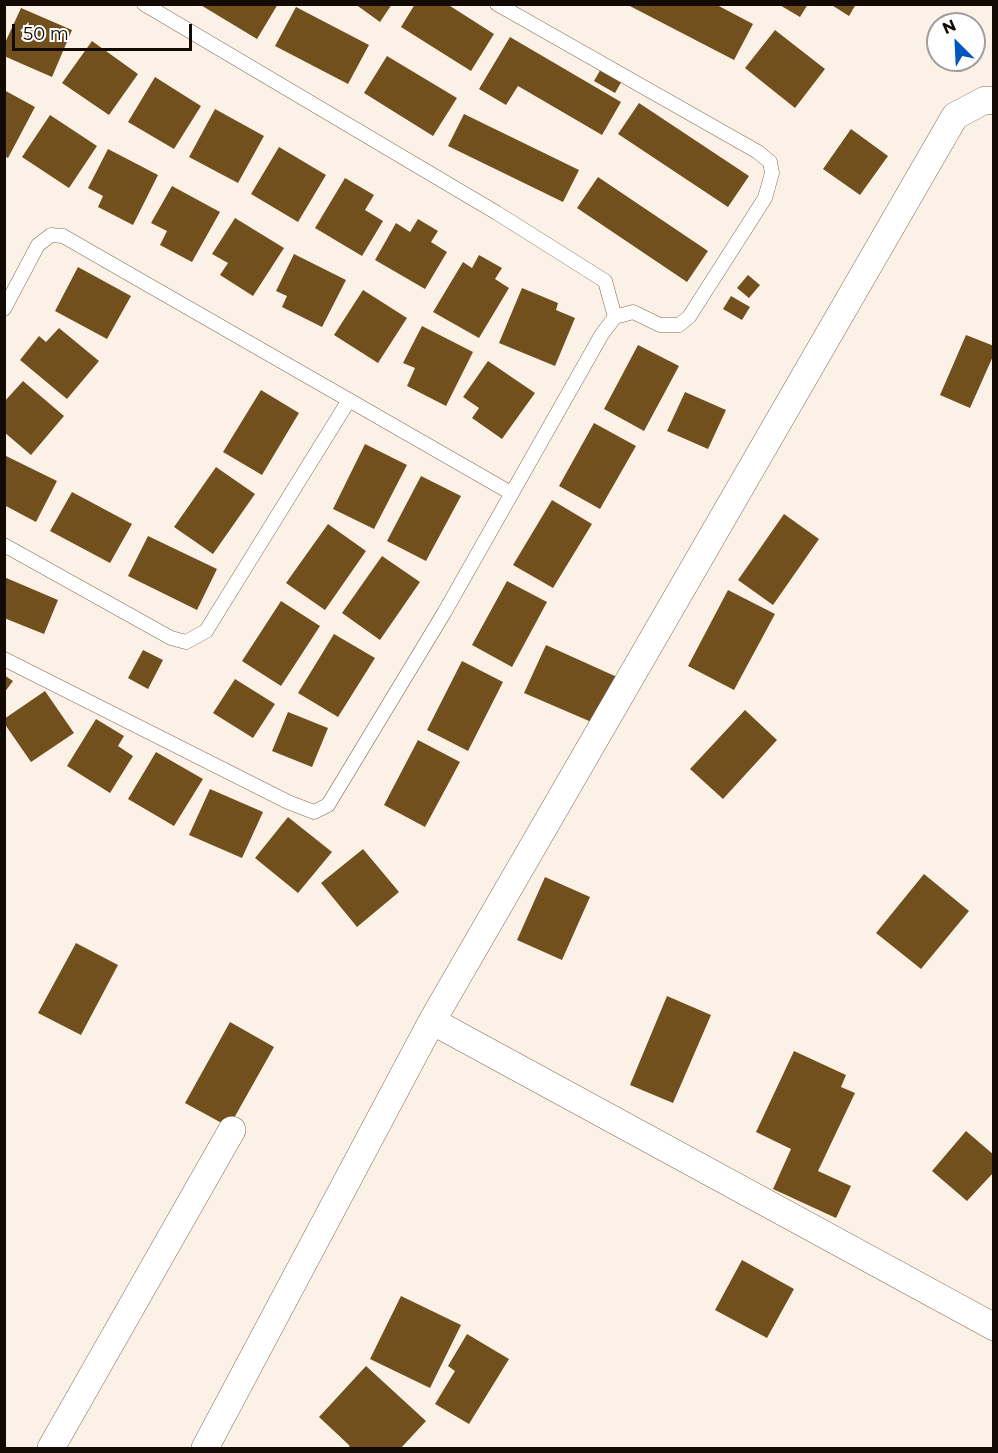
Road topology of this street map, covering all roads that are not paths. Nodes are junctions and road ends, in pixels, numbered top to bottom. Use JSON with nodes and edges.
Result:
{"nodes":[{"id":1,"x":144,"y":4,"type":"edge"},
{"id":2,"x":497,"y":4,"type":"edge"},
{"id":3,"x":993,"y":100,"type":"edge"},
{"id":4,"x":4,"y":309,"type":"edge"},
{"id":5,"x":615,"y":317,"type":"junction"},
{"id":6,"x":349,"y":400,"type":"junction"},
{"id":7,"x":512,"y":493,"type":"junction"},
{"id":8,"x":4,"y":545,"type":"edge"},
{"id":9,"x":4,"y":659,"type":"edge"},
{"id":10,"x":432,"y":1021,"type":"junction"},
{"id":11,"x":232,"y":1130,"type":"dead end"},
{"id":12,"x":993,"y":1327,"type":"edge"},
{"id":13,"x":51,"y":1449,"type":"edge"},
{"id":14,"x":205,"y":1449,"type":"edge"}],
"edges":[{"from":1,"to":5,"type":"lane"},
{"from":2,"to":5,"type":"lane"},
{"from":3,"to":10,"type":"street"},
{"from":4,"to":6,"type":"lane"},
{"from":5,"to":7,"type":"lane"},
{"from":6,"to":7,"type":"lane"},
{"from":6,"to":8,"type":"lane"},
{"from":7,"to":9,"type":"lane"},
{"from":10,"to":12,"type":"street"},
{"from":10,"to":14,"type":"street"},
{"from":11,"to":13,"type":"street"}]}
